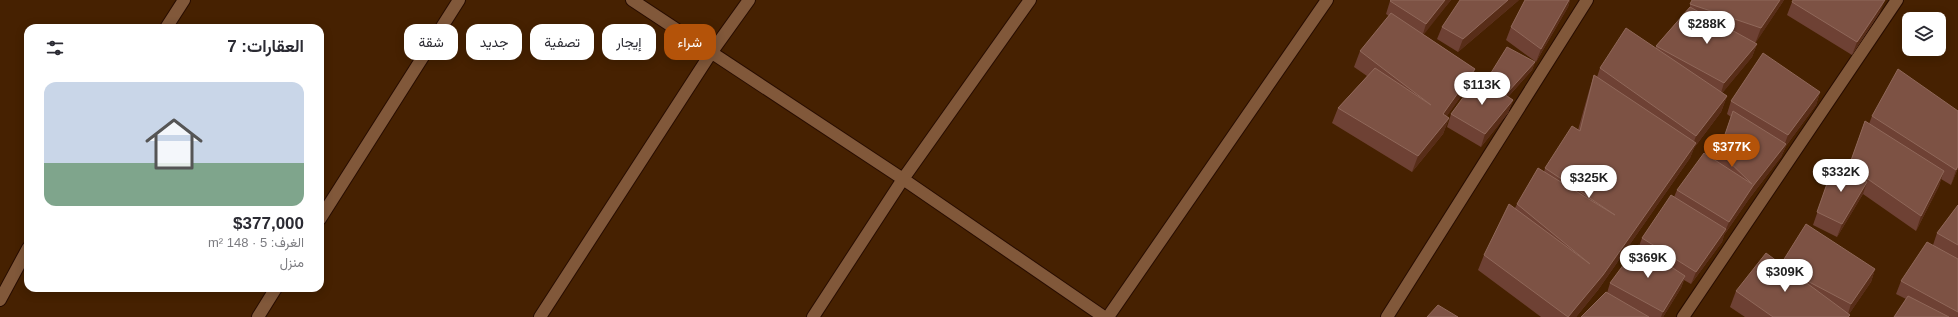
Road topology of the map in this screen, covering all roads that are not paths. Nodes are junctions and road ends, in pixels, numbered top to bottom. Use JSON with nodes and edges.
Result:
{"nodes":[{"id":1,"x":184,"y":0,"type":"edge"},
{"id":2,"x":459,"y":0,"type":"edge"},
{"id":3,"x":632,"y":0,"type":"edge"},
{"id":4,"x":749,"y":0,"type":"edge"},
{"id":5,"x":1030,"y":0,"type":"edge"},
{"id":6,"x":1327,"y":0,"type":"edge"},
{"id":7,"x":1587,"y":0,"type":"edge"},
{"id":8,"x":1897,"y":0,"type":"edge"},
{"id":9,"x":169,"y":24,"type":"edge"},
{"id":10,"x":667,"y":24,"type":"edge"},
{"id":11,"x":716,"y":47,"type":"edge"},
{"id":12,"x":716,"y":57,"type":"edge"},
{"id":13,"x":707,"y":60,"type":"edge"},
{"id":14,"x":903,"y":179,"type":"junction"},
{"id":15,"x":324,"y":213,"type":"edge"},
{"id":16,"x":24,"y":255,"type":"edge"},
{"id":17,"x":274,"y":292,"type":"edge"},
{"id":18,"x":0,"y":300,"type":"edge"},
{"id":19,"x":258,"y":317,"type":"edge"},
{"id":20,"x":540,"y":317,"type":"edge"},
{"id":21,"x":813,"y":317,"type":"edge"},
{"id":22,"x":1104,"y":317,"type":"edge"},
{"id":23,"x":1108,"y":317,"type":"edge"},
{"id":24,"x":1387,"y":317,"type":"edge"},
{"id":25,"x":1683,"y":317,"type":"edge"}],
"edges":[{"from":1,"to":9,"type":"street"},
{"from":2,"to":15,"type":"street"},
{"from":3,"to":10,"type":"street"},
{"from":4,"to":11,"type":"street"},
{"from":5,"to":14,"type":"street"},
{"from":6,"to":23,"type":"street"},
{"from":7,"to":24,"type":"street"},
{"from":8,"to":25,"type":"street"},
{"from":12,"to":14,"type":"street"},
{"from":13,"to":20,"type":"street"},
{"from":14,"to":21,"type":"street"},
{"from":14,"to":22,"type":"street"},
{"from":16,"to":18,"type":"street"},
{"from":17,"to":19,"type":"street"}]}
